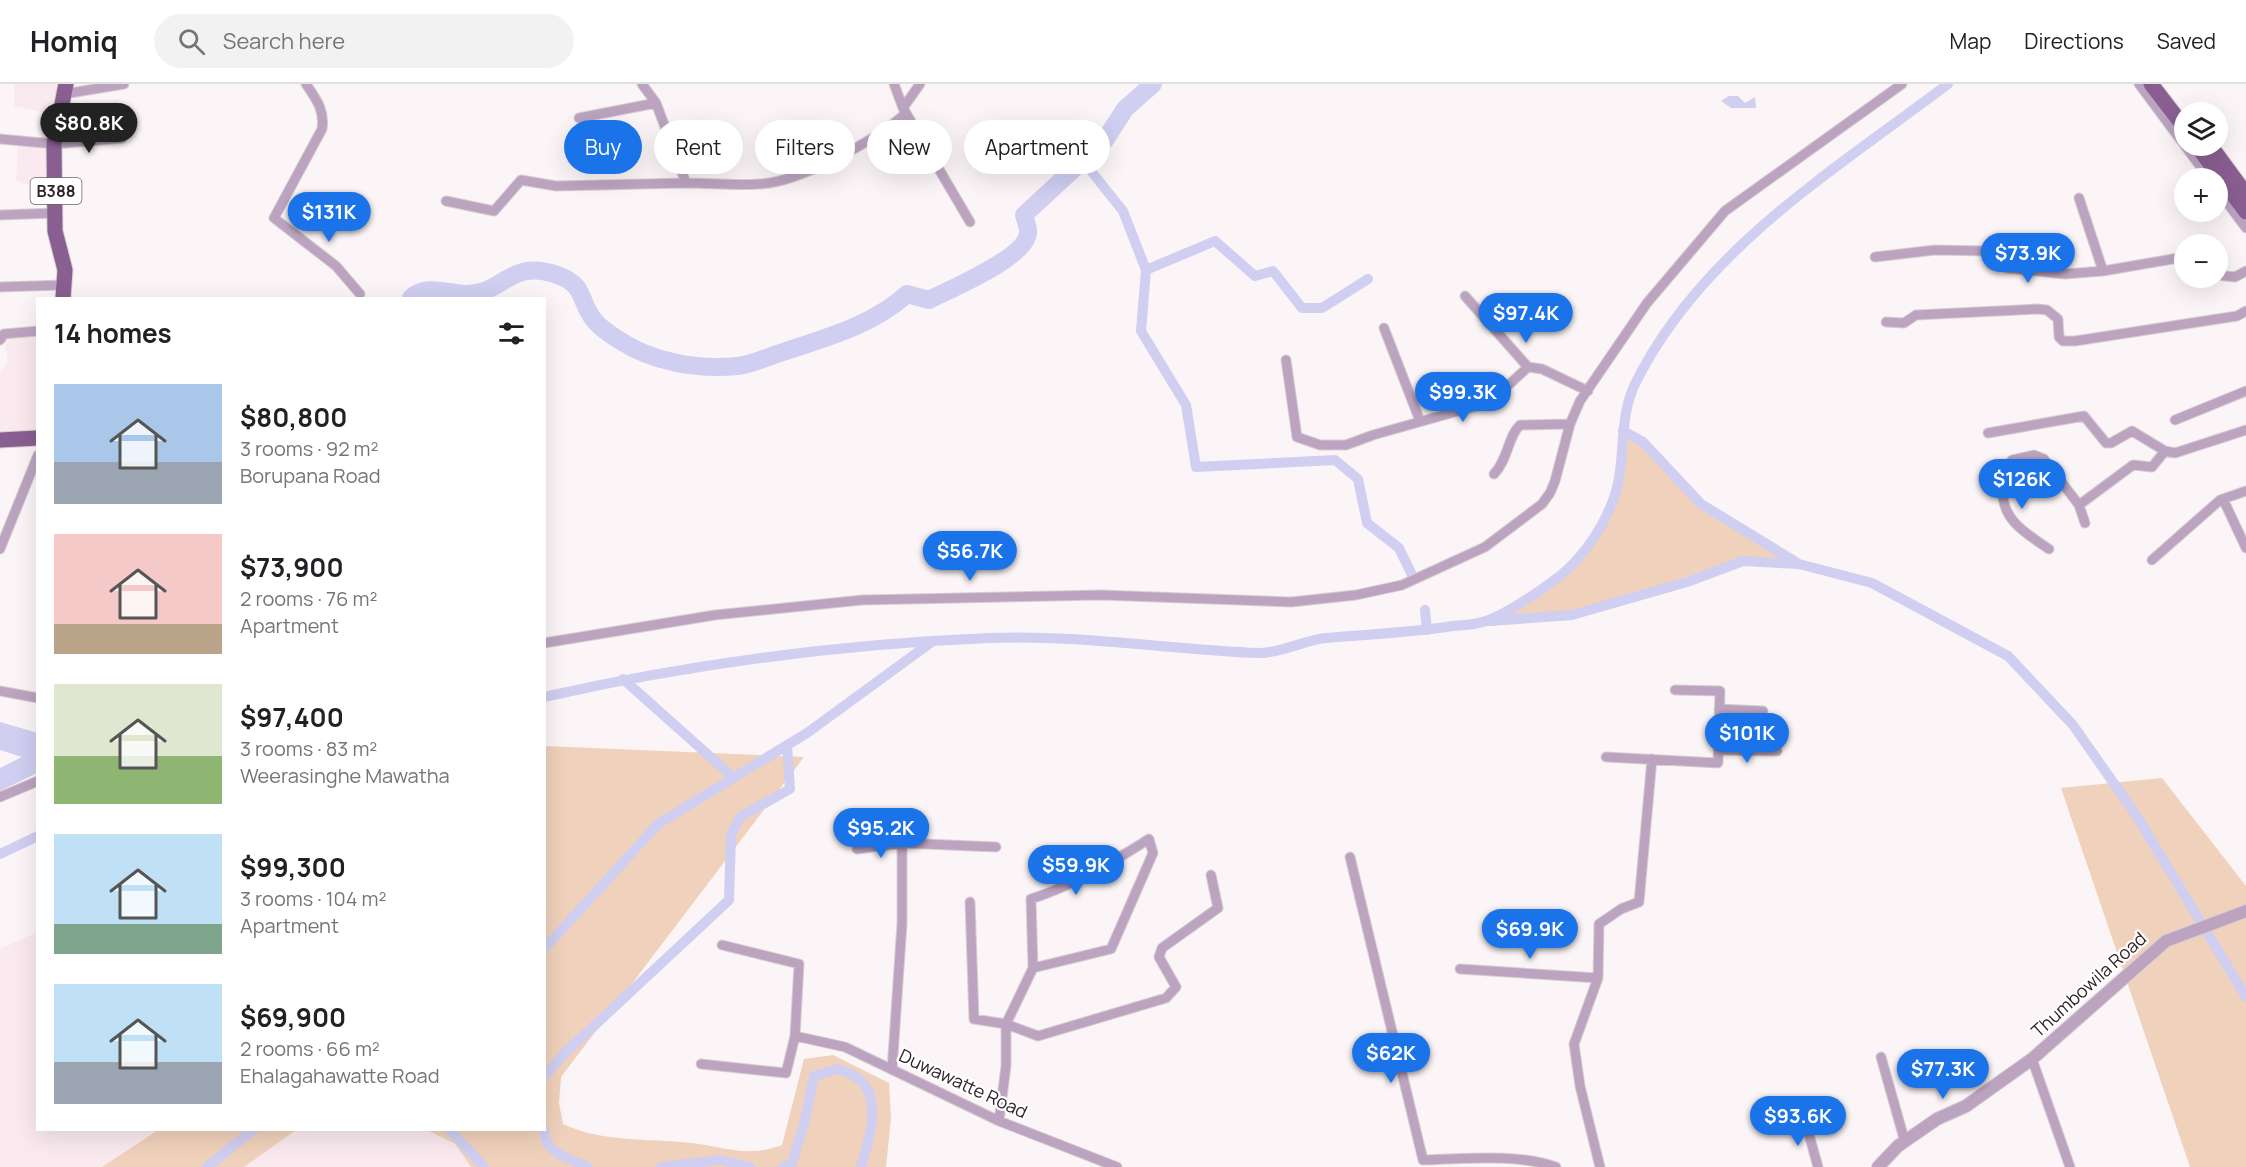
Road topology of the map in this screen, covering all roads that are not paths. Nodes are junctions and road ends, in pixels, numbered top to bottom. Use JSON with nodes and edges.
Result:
{"nodes":[{"id":1,"x":124,"y":84,"type":"edge"},
{"id":2,"x":306,"y":84,"type":"edge"},
{"id":3,"x":642,"y":84,"type":"edge"},
{"id":4,"x":894,"y":84,"type":"edge"},
{"id":5,"x":920,"y":84,"type":"edge"},
{"id":6,"x":1902,"y":84,"type":"edge"},
{"id":7,"x":2139,"y":84,"type":"edge"},
{"id":8,"x":2151,"y":84,"type":"edge"},
{"id":9,"x":2164,"y":84,"type":"edge"},
{"id":10,"x":65,"y":89,"type":"edge"},
{"id":11,"x":2178,"y":102,"type":"edge"},
{"id":12,"x":656,"y":103,"type":"junction"},
{"id":13,"x":905,"y":111,"type":"junction"},
{"id":14,"x":2174,"y":114,"type":"edge"},
{"id":15,"x":579,"y":118,"type":"dead end"},
{"id":16,"x":122,"y":138,"type":"dead end"},
{"id":17,"x":0,"y":139,"type":"edge"},
{"id":18,"x":54,"y":144,"type":"junction"},
{"id":19,"x":2204,"y":156,"type":"edge"},
{"id":20,"x":2218,"y":156,"type":"edge"},
{"id":21,"x":2202,"y":168,"type":"edge"},
{"id":22,"x":686,"y":183,"type":"junction"},
{"id":23,"x":2246,"y":194,"type":"edge"},
{"id":24,"x":2079,"y":198,"type":"dead end"},
{"id":25,"x":447,"y":201,"type":"dead end"},
{"id":26,"x":2228,"y":204,"type":"edge"},
{"id":27,"x":56,"y":213,"type":"junction"},
{"id":28,"x":2246,"y":213,"type":"edge"},
{"id":29,"x":0,"y":215,"type":"edge"},
{"id":30,"x":970,"y":222,"type":"dead end"},
{"id":31,"x":2246,"y":228,"type":"edge"},
{"id":32,"x":1875,"y":257,"type":"dead end"},
{"id":33,"x":2174,"y":259,"type":"edge"},
{"id":34,"x":2103,"y":271,"type":"junction"},
{"id":35,"x":2246,"y":271,"type":"edge"},
{"id":36,"x":2228,"y":276,"type":"edge"},
{"id":37,"x":0,"y":287,"type":"edge"},
{"id":38,"x":63,"y":292,"type":"edge"},
{"id":39,"x":360,"y":294,"type":"dead end"},
{"id":40,"x":1465,"y":296,"type":"dead end"},
{"id":41,"x":2246,"y":311,"type":"edge"},
{"id":42,"x":1886,"y":322,"type":"dead end"},
{"id":43,"x":1384,"y":328,"type":"dead end"},
{"id":44,"x":36,"y":331,"type":"edge"},
{"id":45,"x":0,"y":340,"type":"edge"},
{"id":46,"x":1286,"y":360,"type":"dead end"},
{"id":47,"x":1528,"y":367,"type":"junction"},
{"id":48,"x":1588,"y":391,"type":"junction"},
{"id":49,"x":2246,"y":391,"type":"edge"},
{"id":50,"x":2175,"y":420,"type":"dead end"},
{"id":51,"x":1420,"y":421,"type":"junction"},
{"id":52,"x":1570,"y":424,"type":"junction"},
{"id":53,"x":2246,"y":430,"type":"edge"},
{"id":54,"x":1988,"y":433,"type":"dead end"},
{"id":55,"x":36,"y":438,"type":"edge"},
{"id":56,"x":0,"y":440,"type":"edge"},
{"id":57,"x":2165,"y":451,"type":"junction"},
{"id":58,"x":36,"y":460,"type":"edge"},
{"id":59,"x":1494,"y":474,"type":"dead end"},
{"id":60,"x":2246,"y":491,"type":"edge"},
{"id":61,"x":2223,"y":499,"type":"junction"},
{"id":62,"x":2079,"y":505,"type":"junction"},
{"id":63,"x":2085,"y":523,"type":"dead end"},
{"id":64,"x":2246,"y":548,"type":"edge"},
{"id":65,"x":0,"y":549,"type":"edge"},
{"id":66,"x":2049,"y":549,"type":"dead end"},
{"id":67,"x":2152,"y":560,"type":"dead end"},
{"id":68,"x":546,"y":643,"type":"edge"},
{"id":69,"x":1675,"y":690,"type":"dead end"},
{"id":70,"x":0,"y":691,"type":"edge"},
{"id":71,"x":36,"y":698,"type":"edge"},
{"id":72,"x":1719,"y":709,"type":"junction"},
{"id":73,"x":1763,"y":711,"type":"dead end"},
{"id":74,"x":1718,"y":750,"type":"junction"},
{"id":75,"x":1777,"y":751,"type":"dead end"},
{"id":76,"x":1606,"y":757,"type":"dead end"},
{"id":77,"x":1652,"y":759,"type":"junction"},
{"id":78,"x":36,"y":783,"type":"edge"},
{"id":79,"x":0,"y":797,"type":"edge"},
{"id":80,"x":902,"y":843,"type":"junction"},
{"id":81,"x":996,"y":847,"type":"dead end"},
{"id":82,"x":857,"y":849,"type":"dead end"},
{"id":83,"x":1350,"y":857,"type":"dead end"},
{"id":84,"x":1211,"y":875,"type":"dead end"},
{"id":85,"x":970,"y":902,"type":"dead end"},
{"id":86,"x":2246,"y":911,"type":"edge"},
{"id":87,"x":722,"y":945,"type":"dead end"},
{"id":88,"x":1033,"y":968,"type":"junction"},
{"id":89,"x":1460,"y":969,"type":"dead end"},
{"id":90,"x":1598,"y":978,"type":"junction"},
{"id":91,"x":1006,"y":1024,"type":"junction"},
{"id":92,"x":795,"y":1036,"type":"junction"},
{"id":93,"x":1881,"y":1057,"type":"dead end"},
{"id":94,"x":2032,"y":1059,"type":"junction"},
{"id":95,"x":701,"y":1064,"type":"dead end"},
{"id":96,"x":892,"y":1070,"type":"junction"},
{"id":97,"x":1805,"y":1119,"type":"dead end"},
{"id":98,"x":999,"y":1121,"type":"junction"},
{"id":99,"x":1905,"y":1142,"type":"junction"},
{"id":100,"x":1117,"y":1167,"type":"edge"},
{"id":101,"x":1556,"y":1167,"type":"edge"},
{"id":102,"x":1600,"y":1167,"type":"edge"},
{"id":103,"x":1818,"y":1167,"type":"edge"},
{"id":104,"x":1878,"y":1167,"type":"edge"},
{"id":105,"x":2070,"y":1167,"type":"edge"}],
"edges":[{"from":1,"to":10,"type":"street"},
{"from":2,"to":39,"type":"street"},
{"from":3,"to":12,"type":"street"},
{"from":4,"to":13,"type":"street"},
{"from":5,"to":13,"type":"street"},
{"from":6,"to":48,"type":"street"},
{"from":7,"to":21,"type":"street"},
{"from":8,"to":14,"type":"main road"},
{"from":9,"to":11,"type":"main road"},
{"from":10,"to":18,"type":"main road","number":"B388"},
{"from":12,"to":15,"type":"street"},
{"from":12,"to":22,"type":"street"},
{"from":13,"to":22,"type":"street"},
{"from":13,"to":30,"type":"street"},
{"from":16,"to":18,"type":"street"},
{"from":17,"to":18,"type":"street"},
{"from":18,"to":27,"type":"main road","number":"B388"},
{"from":19,"to":28,"type":"main road"},
{"from":20,"to":23,"type":"main road"},
{"from":22,"to":25,"type":"street"},
{"from":24,"to":34,"type":"street"},
{"from":26,"to":31,"type":"street"},
{"from":27,"to":29,"type":"street"},
{"from":27,"to":38,"type":"main road","number":"B388"},
{"from":32,"to":34,"type":"street"},
{"from":33,"to":34,"type":"street"},
{"from":35,"to":36,"type":"street"},
{"from":37,"to":38,"type":"street"},
{"from":40,"to":47,"type":"street"},
{"from":41,"to":42,"type":"street"},
{"from":43,"to":51,"type":"street"},
{"from":44,"to":45,"type":"street"},
{"from":46,"to":51,"type":"street"},
{"from":47,"to":48,"type":"street"},
{"from":47,"to":51,"type":"street"},
{"from":48,"to":52,"type":"street"},
{"from":49,"to":50,"type":"street"},
{"from":52,"to":59,"type":"street"},
{"from":52,"to":68,"type":"street"},
{"from":53,"to":57,"type":"street"},
{"from":54,"to":57,"type":"street"},
{"from":55,"to":56,"type":"main road"},
{"from":57,"to":62,"type":"street"},
{"from":58,"to":65,"type":"street"},
{"from":60,"to":61,"type":"street"},
{"from":61,"to":64,"type":"street"},
{"from":61,"to":67,"type":"street"},
{"from":62,"to":63,"type":"street"},
{"from":62,"to":66,"type":"street"},
{"from":69,"to":72,"type":"street"},
{"from":70,"to":71,"type":"street"},
{"from":72,"to":73,"type":"street"},
{"from":72,"to":74,"type":"street"},
{"from":74,"to":75,"type":"street"},
{"from":74,"to":77,"type":"street"},
{"from":76,"to":77,"type":"street"},
{"from":77,"to":90,"type":"street"},
{"from":78,"to":79,"type":"street"},
{"from":80,"to":81,"type":"street"},
{"from":80,"to":82,"type":"street"},
{"from":80,"to":96,"type":"street"},
{"from":83,"to":101,"type":"street"},
{"from":84,"to":91,"type":"street"},
{"from":85,"to":91,"type":"street"},
{"from":86,"to":94,"type":"street","name":"Thumbowila Road"},
{"from":87,"to":92,"type":"street"},
{"from":88,"to":88,"type":"street"},
{"from":88,"to":91,"type":"street"},
{"from":89,"to":90,"type":"street"},
{"from":90,"to":102,"type":"street"},
{"from":91,"to":98,"type":"street"},
{"from":92,"to":95,"type":"street"},
{"from":92,"to":96,"type":"street","name":"Duwawatte Road"},
{"from":93,"to":99,"type":"street"},
{"from":94,"to":99,"type":"street","name":"Thumbowila Road"},
{"from":94,"to":105,"type":"street"},
{"from":96,"to":98,"type":"street","name":"Duwawatte Road"},
{"from":97,"to":103,"type":"street"},
{"from":98,"to":100,"type":"street","name":"Duwawatte Road"},
{"from":99,"to":104,"type":"street","name":"Thumbowila Road"}]}
